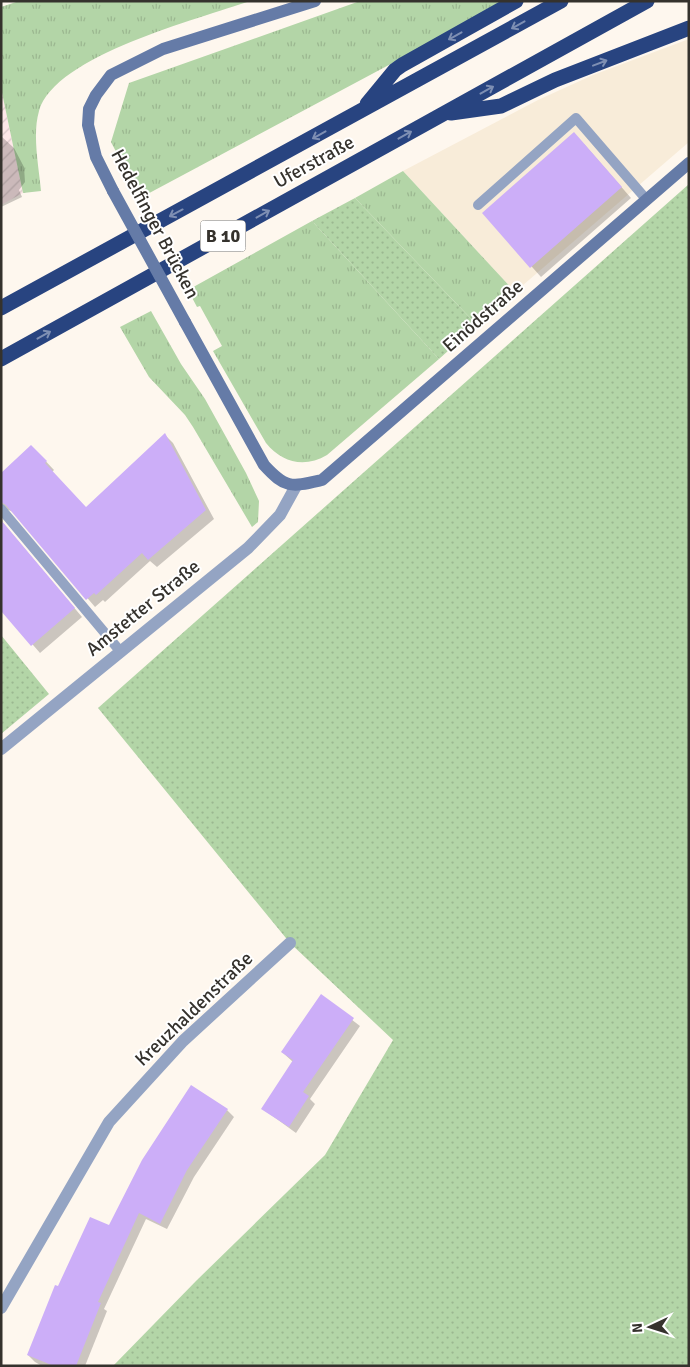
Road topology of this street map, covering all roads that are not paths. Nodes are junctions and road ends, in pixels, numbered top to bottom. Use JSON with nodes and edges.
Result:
{"nodes":[{"id":1,"x":315,"y":1,"type":"edge"},
{"id":2,"x":516,"y":1,"type":"edge"},
{"id":3,"x":561,"y":1,"type":"edge"},
{"id":4,"x":647,"y":1,"type":"edge"},
{"id":5,"x":689,"y":28,"type":"edge"},
{"id":6,"x":361,"y":112,"type":"junction"},
{"id":7,"x":444,"y":113,"type":"junction"},
{"id":8,"x":689,"y":163,"type":"edge"},
{"id":9,"x":646,"y":199,"type":"junction"},
{"id":10,"x":478,"y":205,"type":"dead end"},
{"id":11,"x":1,"y":308,"type":"edge"},
{"id":12,"x":1,"y":359,"type":"edge"},
{"id":13,"x":296,"y":486,"type":"junction"},
{"id":14,"x":1,"y":509,"type":"edge"},
{"id":15,"x":120,"y":651,"type":"junction"},
{"id":16,"x":1,"y":749,"type":"edge"},
{"id":17,"x":290,"y":944,"type":"dead end"},
{"id":18,"x":1,"y":1308,"type":"edge"}],
"edges":[{"from":1,"to":13,"type":"street","name":"Hedelfinger Brücken","bridge":true},
{"from":2,"to":6,"type":"highway","one_way":true},
{"from":3,"to":6,"type":"highway","name":"Uferstraße","number":"B 10","one_way":true},
{"from":7,"to":4,"type":"highway","name":"Uferstraße","number":"B 10","one_way":true},
{"from":7,"to":5,"type":"highway","one_way":true},
{"from":6,"to":11,"type":"highway","name":"Uferstraße","number":"B 10","one_way":true},
{"from":12,"to":7,"type":"highway","name":"Uferstraße","number":"B 10","one_way":true},
{"from":8,"to":9,"type":"street","name":"Einödstraße"},
{"from":9,"to":10,"type":"lane"},
{"from":9,"to":13,"type":"street","name":"Einödstraße"},
{"from":13,"to":15,"type":"street","name":"Amstetter Straße"},
{"from":14,"to":15,"type":"lane"},
{"from":15,"to":16,"type":"street","name":"Amstetter Straße"},
{"from":17,"to":18,"type":"street","name":"Kreuzhaldenstraße"}]}
